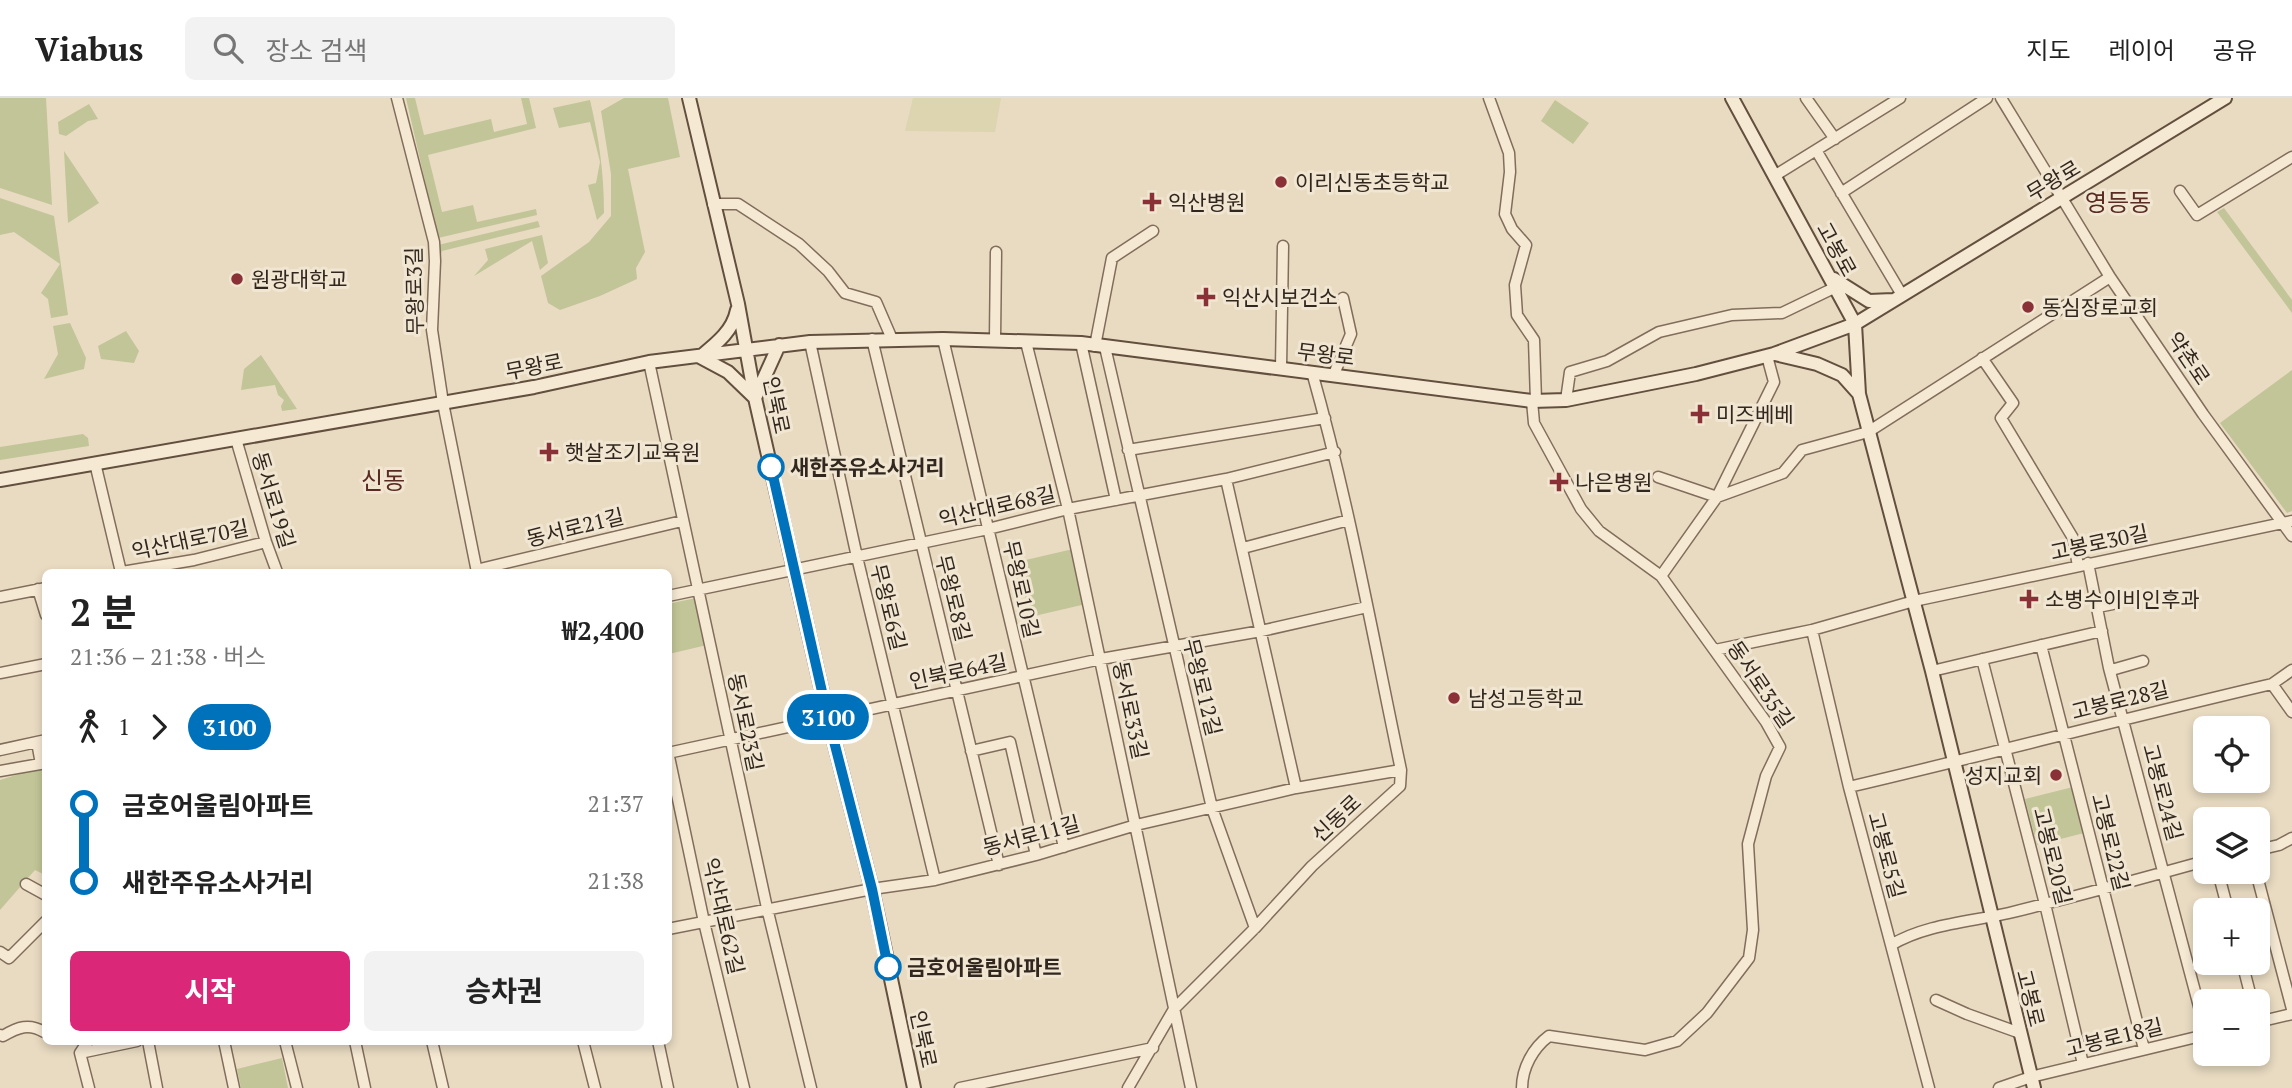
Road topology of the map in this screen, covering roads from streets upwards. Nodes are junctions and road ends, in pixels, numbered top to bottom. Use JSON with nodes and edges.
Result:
{"nodes":[{"id":1,"x":397,"y":98,"type":"edge"},
{"id":2,"x":689,"y":98,"type":"edge"},
{"id":3,"x":1489,"y":98,"type":"edge"},
{"id":4,"x":1732,"y":98,"type":"edge"},
{"id":5,"x":1806,"y":98,"type":"edge"},
{"id":6,"x":1900,"y":98,"type":"edge"},
{"id":7,"x":1987,"y":98,"type":"edge"},
{"id":8,"x":2001,"y":98,"type":"edge"},
{"id":9,"x":2225,"y":98,"type":"edge"},
{"id":10,"x":1835,"y":139,"type":"junction"},
{"id":11,"x":1816,"y":150,"type":"junction"},
{"id":12,"x":2292,"y":157,"type":"edge"},
{"id":13,"x":1774,"y":176,"type":"junction"},
{"id":14,"x":2180,"y":191,"type":"dead end"},
{"id":15,"x":1841,"y":193,"type":"junction"},
{"id":16,"x":2062,"y":197,"type":"junction"},
{"id":17,"x":713,"y":204,"type":"junction"},
{"id":18,"x":1153,"y":231,"type":"dead end"},
{"id":19,"x":1283,"y":246,"type":"dead end"},
{"id":20,"x":996,"y":252,"type":"dead end"},
{"id":21,"x":2110,"y":277,"type":"junction"},
{"id":22,"x":1834,"y":282,"type":"junction"},
{"id":23,"x":1343,"y":298,"type":"dead end"},
{"id":24,"x":1898,"y":298,"type":"junction"},
{"id":25,"x":738,"y":304,"type":"junction"},
{"id":26,"x":1855,"y":324,"type":"junction"},
{"id":27,"x":872,"y":339,"type":"junction"},
{"id":28,"x":943,"y":339,"type":"junction"},
{"id":29,"x":995,"y":339,"type":"junction"},
{"id":30,"x":892,"y":340,"type":"junction"},
{"id":31,"x":810,"y":342,"type":"junction"},
{"id":32,"x":1026,"y":342,"type":"junction"},
{"id":33,"x":1081,"y":343,"type":"junction"},
{"id":34,"x":779,"y":345,"type":"junction"},
{"id":35,"x":1100,"y":346,"type":"junction"},
{"id":36,"x":746,"y":348,"type":"junction"},
{"id":37,"x":1770,"y":355,"type":"junction"},
{"id":38,"x":699,"y":357,"type":"junction"},
{"id":39,"x":1982,"y":358,"type":"junction"},
{"id":40,"x":649,"y":362,"type":"junction"},
{"id":41,"x":1282,"y":368,"type":"junction"},
{"id":42,"x":1312,"y":372,"type":"junction"},
{"id":43,"x":1334,"y":374,"type":"junction"},
{"id":44,"x":1858,"y":394,"type":"junction"},
{"id":45,"x":755,"y":398,"type":"junction"},
{"id":46,"x":1566,"y":400,"type":"junction"},
{"id":47,"x":1534,"y":401,"type":"junction"},
{"id":48,"x":443,"y":403,"type":"junction"},
{"id":49,"x":1325,"y":418,"type":"junction"},
{"id":50,"x":1868,"y":432,"type":"junction"},
{"id":51,"x":236,"y":439,"type":"junction"},
{"id":52,"x":1129,"y":450,"type":"junction"},
{"id":53,"x":1335,"y":452,"type":"junction"},
{"id":54,"x":95,"y":463,"type":"junction"},
{"id":55,"x":1658,"y":477,"type":"dead end"},
{"id":56,"x":1226,"y":479,"type":"junction"},
{"id":57,"x":0,"y":480,"type":"edge"},
{"id":58,"x":1139,"y":495,"type":"junction"},
{"id":59,"x":1717,"y":497,"type":"junction"},
{"id":60,"x":1116,"y":500,"type":"junction"},
{"id":61,"x":1068,"y":509,"type":"junction"},
{"id":62,"x":1349,"y":520,"type":"junction"},
{"id":63,"x":682,"y":521,"type":"junction"},
{"id":64,"x":2288,"y":523,"type":"edge"},
{"id":65,"x":988,"y":528,"type":"junction"},
{"id":66,"x":2292,"y":536,"type":"edge"},
{"id":67,"x":266,"y":542,"type":"junction"},
{"id":68,"x":921,"y":543,"type":"junction"},
{"id":69,"x":1243,"y":548,"type":"junction"},
{"id":70,"x":857,"y":557,"type":"junction"},
{"id":71,"x":194,"y":560,"type":"junction"},
{"id":72,"x":2079,"y":566,"type":"junction"},
{"id":73,"x":795,"y":568,"type":"junction"},
{"id":74,"x":121,"y":569,"type":"edge"},
{"id":75,"x":140,"y":569,"type":"edge"},
{"id":76,"x":196,"y":569,"type":"edge"},
{"id":77,"x":276,"y":569,"type":"edge"},
{"id":78,"x":476,"y":569,"type":"edge"},
{"id":79,"x":484,"y":569,"type":"edge"},
{"id":80,"x":1661,"y":576,"type":"junction"},
{"id":81,"x":42,"y":588,"type":"edge"},
{"id":82,"x":698,"y":590,"type":"junction"},
{"id":83,"x":672,"y":596,"type":"edge"},
{"id":84,"x":0,"y":597,"type":"edge"},
{"id":85,"x":1914,"y":601,"type":"junction"},
{"id":86,"x":2113,"y":604,"type":"dead end"},
{"id":87,"x":1367,"y":607,"type":"junction"},
{"id":88,"x":2098,"y":607,"type":"junction"},
{"id":89,"x":1812,"y":630,"type":"junction"},
{"id":90,"x":1261,"y":631,"type":"junction"},
{"id":91,"x":2102,"y":631,"type":"junction"},
{"id":92,"x":2041,"y":645,"type":"junction"},
{"id":93,"x":1173,"y":648,"type":"junction"},
{"id":94,"x":1715,"y":650,"type":"junction"},
{"id":95,"x":1101,"y":659,"type":"junction"},
{"id":96,"x":1982,"y":659,"type":"junction"},
{"id":97,"x":2143,"y":661,"type":"dead end"},
{"id":98,"x":42,"y":665,"type":"edge"},
{"id":99,"x":2109,"y":668,"type":"junction"},
{"id":100,"x":2292,"y":670,"type":"edge"},
{"id":101,"x":1932,"y":671,"type":"junction"},
{"id":102,"x":0,"y":673,"type":"edge"},
{"id":103,"x":1023,"y":677,"type":"junction"},
{"id":104,"x":2272,"y":684,"type":"junction"},
{"id":105,"x":957,"y":692,"type":"junction"},
{"id":106,"x":894,"y":704,"type":"junction"},
{"id":107,"x":2292,"y":712,"type":"edge"},
{"id":108,"x":828,"y":718,"type":"junction"},
{"id":109,"x":2123,"y":718,"type":"junction"},
{"id":110,"x":2064,"y":734,"type":"junction"},
{"id":111,"x":730,"y":739,"type":"junction"},
{"id":112,"x":41,"y":741,"type":"edge"},
{"id":113,"x":2005,"y":748,"type":"junction"},
{"id":114,"x":0,"y":750,"type":"edge"},
{"id":115,"x":971,"y":751,"type":"junction"},
{"id":116,"x":672,"y":752,"type":"edge"},
{"id":117,"x":1954,"y":763,"type":"junction"},
{"id":118,"x":42,"y":764,"type":"edge"},
{"id":119,"x":672,"y":767,"type":"edge"},
{"id":120,"x":1401,"y":770,"type":"junction"},
{"id":121,"x":0,"y":771,"type":"edge"},
{"id":122,"x":1849,"y":787,"type":"junction"},
{"id":123,"x":1296,"y":788,"type":"junction"},
{"id":124,"x":1212,"y":808,"type":"junction"},
{"id":125,"x":1136,"y":825,"type":"junction"},
{"id":126,"x":2292,"y":838,"type":"edge"},
{"id":127,"x":1064,"y":847,"type":"junction"},
{"id":128,"x":2270,"y":847,"type":"edge"},
{"id":129,"x":1036,"y":855,"type":"junction"},
{"id":130,"x":2193,"y":864,"type":"edge"},
{"id":131,"x":999,"y":865,"type":"junction"},
{"id":132,"x":2165,"y":872,"type":"junction"},
{"id":133,"x":935,"y":880,"type":"junction"},
{"id":134,"x":26,"y":884,"type":"dead end"},
{"id":135,"x":2259,"y":884,"type":"edge"},
{"id":136,"x":2103,"y":888,"type":"junction"},
{"id":137,"x":872,"y":889,"type":"junction"},
{"id":138,"x":42,"y":893,"type":"edge"},
{"id":139,"x":2045,"y":904,"type":"junction"},
{"id":140,"x":767,"y":908,"type":"junction"},
{"id":141,"x":1991,"y":917,"type":"junction"},
{"id":142,"x":704,"y":922,"type":"junction"},
{"id":143,"x":42,"y":925,"type":"edge"},
{"id":144,"x":672,"y":928,"type":"edge"},
{"id":145,"x":1255,"y":928,"type":"junction"},
{"id":146,"x":1891,"y":945,"type":"junction"},
{"id":147,"x":0,"y":951,"type":"edge"},
{"id":148,"x":2195,"y":989,"type":"edge"},
{"id":149,"x":1936,"y":1000,"type":"dead end"},
{"id":150,"x":1174,"y":1009,"type":"junction"},
{"id":151,"x":2292,"y":1009,"type":"edge"},
{"id":152,"x":2292,"y":1014,"type":"edge"},
{"id":153,"x":2270,"y":1019,"type":"edge"},
{"id":154,"x":42,"y":1031,"type":"edge"},
{"id":155,"x":2020,"y":1033,"type":"junction"},
{"id":156,"x":0,"y":1035,"type":"edge"},
{"id":157,"x":2193,"y":1038,"type":"edge"},
{"id":158,"x":85,"y":1045,"type":"edge"},
{"id":159,"x":118,"y":1045,"type":"edge"},
{"id":160,"x":149,"y":1045,"type":"edge"},
{"id":161,"x":225,"y":1045,"type":"edge"},
{"id":162,"x":286,"y":1045,"type":"edge"},
{"id":163,"x":356,"y":1045,"type":"edge"},
{"id":164,"x":433,"y":1045,"type":"edge"},
{"id":165,"x":584,"y":1045,"type":"edge"},
{"id":166,"x":659,"y":1045,"type":"edge"},
{"id":167,"x":1153,"y":1048,"type":"junction"},
{"id":168,"x":2144,"y":1049,"type":"junction"},
{"id":169,"x":80,"y":1053,"type":"junction"},
{"id":170,"x":2083,"y":1065,"type":"junction"},
{"id":171,"x":1136,"y":1076,"type":"junction"},
{"id":172,"x":2033,"y":1082,"type":"edge"},
{"id":173,"x":89,"y":1088,"type":"edge"},
{"id":174,"x":157,"y":1088,"type":"edge"},
{"id":175,"x":234,"y":1088,"type":"edge"},
{"id":176,"x":297,"y":1088,"type":"edge"},
{"id":177,"x":365,"y":1088,"type":"edge"},
{"id":178,"x":443,"y":1088,"type":"edge"},
{"id":179,"x":595,"y":1088,"type":"edge"},
{"id":180,"x":668,"y":1088,"type":"edge"},
{"id":181,"x":744,"y":1088,"type":"edge"},
{"id":182,"x":811,"y":1088,"type":"edge"},
{"id":183,"x":914,"y":1088,"type":"edge"},
{"id":184,"x":960,"y":1088,"type":"edge"},
{"id":185,"x":1128,"y":1088,"type":"edge"},
{"id":186,"x":1137,"y":1088,"type":"edge"},
{"id":187,"x":1191,"y":1088,"type":"edge"},
{"id":188,"x":1522,"y":1088,"type":"edge"},
{"id":189,"x":1929,"y":1088,"type":"edge"},
{"id":190,"x":1999,"y":1088,"type":"edge"}],
"edges":[{"from":1,"to":48,"type":"street","name":"무왕로3길"},
{"from":2,"to":17,"type":"street","name":"인북로"},
{"from":3,"to":47,"type":"street","name":"동서로35길"},
{"from":4,"to":13,"type":"street","name":"고봉로"},
{"from":5,"to":10,"type":"street"},
{"from":6,"to":10,"type":"street"},
{"from":7,"to":15,"type":"street"},
{"from":8,"to":16,"type":"street","name":"약촌로"},
{"from":9,"to":16,"type":"street","name":"무왕로"},
{"from":10,"to":11,"type":"street"},
{"from":11,"to":13,"type":"street"},
{"from":11,"to":15,"type":"street"},
{"from":12,"to":14,"type":"street"},
{"from":13,"to":22,"type":"street","name":"고봉로"},
{"from":15,"to":24,"type":"street"},
{"from":16,"to":21,"type":"street","name":"약촌로"},
{"from":16,"to":24,"type":"street","name":"무왕로"},
{"from":17,"to":25,"type":"street","name":"인북로"},
{"from":17,"to":30,"type":"street"},
{"from":18,"to":35,"type":"street"},
{"from":19,"to":41,"type":"street"},
{"from":20,"to":29,"type":"street"},
{"from":21,"to":39,"type":"street"},
{"from":21,"to":64,"type":"street","name":"약촌로"},
{"from":22,"to":24,"type":"street"},
{"from":22,"to":26,"type":"street","name":"고봉로"},
{"from":22,"to":46,"type":"street"},
{"from":23,"to":43,"type":"street"},
{"from":24,"to":26,"type":"street","name":"무왕로"},
{"from":25,"to":36,"type":"street","name":"인북로"},
{"from":25,"to":38,"type":"street"},
{"from":26,"to":37,"type":"street","name":"무왕로"},
{"from":26,"to":44,"type":"street","name":"고봉로"},
{"from":27,"to":30,"type":"street","name":"무왕로"},
{"from":27,"to":31,"type":"street","name":"무왕로"},
{"from":27,"to":68,"type":"street","name":"무왕로8길"},
{"from":28,"to":29,"type":"street","name":"무왕로"},
{"from":28,"to":30,"type":"street","name":"무왕로"},
{"from":28,"to":65,"type":"street","name":"무왕로10길"},
{"from":29,"to":32,"type":"street","name":"무왕로"},
{"from":31,"to":34,"type":"street","name":"무왕로"},
{"from":31,"to":70,"type":"street","name":"무왕로6길"},
{"from":32,"to":33,"type":"street","name":"무왕로"},
{"from":32,"to":61,"type":"street","name":"동서로33길"},
{"from":33,"to":35,"type":"street","name":"무왕로"},
{"from":33,"to":60,"type":"street"},
{"from":34,"to":36,"type":"street","name":"무왕로"},
{"from":34,"to":45,"type":"street"},
{"from":35,"to":41,"type":"street","name":"무왕로"},
{"from":35,"to":52,"type":"street","name":"무왕로12길"},
{"from":36,"to":38,"type":"street","name":"무왕로"},
{"from":36,"to":45,"type":"street","name":"인북로"},
{"from":37,"to":44,"type":"street"},
{"from":37,"to":46,"type":"street","name":"무왕로"},
{"from":37,"to":59,"type":"street"},
{"from":38,"to":40,"type":"street","name":"무왕로"},
{"from":38,"to":45,"type":"street"},
{"from":39,"to":50,"type":"street"},
{"from":39,"to":72,"type":"street","name":"고봉로24길"},
{"from":40,"to":48,"type":"street","name":"무왕로"},
{"from":40,"to":63,"type":"street","name":"동서로23길"},
{"from":41,"to":42,"type":"street","name":"무왕로"},
{"from":42,"to":43,"type":"street","name":"무왕로"},
{"from":42,"to":49,"type":"street"},
{"from":43,"to":47,"type":"street","name":"무왕로"},
{"from":44,"to":50,"type":"street","name":"고봉로"},
{"from":45,"to":73,"type":"street","name":"인북로"},
{"from":46,"to":47,"type":"street","name":"무왕로"},
{"from":47,"to":80,"type":"street","name":"동서로35길"},
{"from":48,"to":51,"type":"street","name":"무왕로"},
{"from":48,"to":78,"type":"street","name":"동서로21길"},
{"from":49,"to":52,"type":"street"},
{"from":49,"to":53,"type":"street"},
{"from":50,"to":59,"type":"street"},
{"from":50,"to":85,"type":"street","name":"고봉로"},
{"from":51,"to":54,"type":"street","name":"무왕로"},
{"from":51,"to":67,"type":"street","name":"동서로19길"},
{"from":52,"to":58,"type":"street","name":"무왕로12길"},
{"from":53,"to":56,"type":"street","name":"익산대로68길"},
{"from":53,"to":62,"type":"street"},
{"from":54,"to":57,"type":"street","name":"무왕로"},
{"from":54,"to":74,"type":"street"},
{"from":55,"to":59,"type":"street"},
{"from":56,"to":58,"type":"street","name":"익산대로68길"},
{"from":56,"to":69,"type":"street"},
{"from":58,"to":60,"type":"street","name":"익산대로68길"},
{"from":58,"to":93,"type":"street","name":"무왕로12길"},
{"from":59,"to":80,"type":"street"},
{"from":60,"to":61,"type":"street","name":"익산대로68길"},
{"from":61,"to":65,"type":"street","name":"익산대로68길"},
{"from":61,"to":95,"type":"street","name":"동서로33길"},
{"from":62,"to":69,"type":"street"},
{"from":62,"to":87,"type":"street"},
{"from":63,"to":79,"type":"street","name":"동서로21길"},
{"from":63,"to":82,"type":"street","name":"동서로23길"},
{"from":64,"to":66,"type":"street","name":"약촌로"},
{"from":64,"to":72,"type":"street","name":"고봉로30길"},
{"from":65,"to":68,"type":"street","name":"익산대로68길"},
{"from":65,"to":103,"type":"street","name":"무왕로10길"},
{"from":67,"to":71,"type":"street","name":"익산대로70길"},
{"from":67,"to":77,"type":"street","name":"동서로19길"},
{"from":68,"to":70,"type":"street","name":"익산대로68길"},
{"from":68,"to":105,"type":"street","name":"무왕로8길"},
{"from":69,"to":90,"type":"street"},
{"from":70,"to":73,"type":"street","name":"익산대로68길"},
{"from":70,"to":106,"type":"street","name":"무왕로6길"},
{"from":71,"to":75,"type":"street","name":"익산대로70길"},
{"from":71,"to":76,"type":"street"},
{"from":72,"to":85,"type":"street","name":"고봉로30길"},
{"from":72,"to":88,"type":"street","name":"고봉로24길"},
{"from":73,"to":82,"type":"street","name":"익산대로68길"},
{"from":73,"to":108,"type":"street","name":"인북로"},
{"from":80,"to":94,"type":"street","name":"동서로35길"},
{"from":81,"to":84,"type":"street"},
{"from":82,"to":83,"type":"street","name":"익산대로68길"},
{"from":82,"to":111,"type":"street","name":"동서로23길"},
{"from":85,"to":89,"type":"street"},
{"from":85,"to":101,"type":"street","name":"고봉로"},
{"from":86,"to":88,"type":"street"},
{"from":87,"to":90,"type":"street","name":"인북로64길"},
{"from":87,"to":120,"type":"street"},
{"from":88,"to":91,"type":"street","name":"고봉로24길"},
{"from":89,"to":94,"type":"street"},
{"from":89,"to":122,"type":"street","name":"고봉로5길"},
{"from":90,"to":93,"type":"street","name":"인북로64길"},
{"from":90,"to":123,"type":"street"},
{"from":91,"to":92,"type":"street"},
{"from":91,"to":99,"type":"street","name":"고봉로24길"},
{"from":92,"to":96,"type":"street"},
{"from":92,"to":110,"type":"street","name":"고봉로22길"},
{"from":93,"to":95,"type":"street","name":"인북로64길"},
{"from":93,"to":124,"type":"street","name":"무왕로12길"},
{"from":94,"to":188,"type":"street","name":"동서로35길"},
{"from":95,"to":103,"type":"street","name":"인북로64길"},
{"from":95,"to":125,"type":"street","name":"동서로33길"},
{"from":96,"to":101,"type":"street"},
{"from":96,"to":113,"type":"street","name":"고봉로20길"},
{"from":97,"to":99,"type":"street"},
{"from":98,"to":102,"type":"street"},
{"from":99,"to":109,"type":"street","name":"고봉로24길"},
{"from":100,"to":104,"type":"street","name":"고봉로28길"},
{"from":101,"to":117,"type":"street","name":"고봉로"},
{"from":103,"to":105,"type":"street","name":"인북로64길"},
{"from":103,"to":127,"type":"street","name":"무왕로10길"},
{"from":104,"to":107,"type":"street"},
{"from":104,"to":109,"type":"street","name":"고봉로28길"},
{"from":105,"to":106,"type":"street","name":"인북로64길"},
{"from":105,"to":115,"type":"street","name":"무왕로8길"},
{"from":106,"to":108,"type":"street","name":"인북로64길"},
{"from":106,"to":133,"type":"street","name":"무왕로6길"},
{"from":108,"to":111,"type":"street","name":"인북로64길"},
{"from":108,"to":137,"type":"street","name":"인북로"},
{"from":109,"to":110,"type":"street","name":"고봉로28길"},
{"from":109,"to":132,"type":"street","name":"고봉로24길"},
{"from":110,"to":113,"type":"street","name":"고봉로28길"},
{"from":110,"to":136,"type":"street","name":"고봉로22길"},
{"from":111,"to":116,"type":"street","name":"인북로64길"},
{"from":111,"to":140,"type":"street","name":"동서로23길"},
{"from":112,"to":114,"type":"street"},
{"from":113,"to":117,"type":"street","name":"고봉로28길"},
{"from":113,"to":139,"type":"street","name":"고봉로20길"},
{"from":115,"to":129,"type":"street"},
{"from":115,"to":131,"type":"street","name":"무왕로8길"},
{"from":117,"to":122,"type":"street"},
{"from":117,"to":141,"type":"street","name":"고봉로"},
{"from":118,"to":121,"type":"street"},
{"from":119,"to":142,"type":"street","name":"익산대로62길"},
{"from":120,"to":123,"type":"street","name":"동서로11길"},
{"from":120,"to":145,"type":"street","name":"신동로"},
{"from":122,"to":146,"type":"street","name":"고봉로5길"},
{"from":123,"to":124,"type":"street","name":"동서로11길"},
{"from":124,"to":125,"type":"street","name":"동서로11길"},
{"from":124,"to":145,"type":"street","name":"무왕로12길"},
{"from":125,"to":127,"type":"street","name":"동서로11길"},
{"from":125,"to":150,"type":"street","name":"동서로33길"},
{"from":126,"to":128,"type":"street"},
{"from":127,"to":129,"type":"street","name":"동서로11길"},
{"from":129,"to":131,"type":"street","name":"동서로11길"},
{"from":130,"to":132,"type":"street"},
{"from":131,"to":133,"type":"street","name":"동서로11길"},
{"from":132,"to":136,"type":"street"},
{"from":132,"to":148,"type":"street","name":"고봉로24길"},
{"from":133,"to":137,"type":"street","name":"동서로11길"},
{"from":134,"to":138,"type":"street"},
{"from":135,"to":151,"type":"street"},
{"from":136,"to":139,"type":"street"},
{"from":136,"to":168,"type":"street","name":"고봉로22길"},
{"from":137,"to":140,"type":"street","name":"동서로11길"},
{"from":137,"to":183,"type":"street","name":"인북로"},
{"from":139,"to":141,"type":"street"},
{"from":139,"to":170,"type":"street","name":"고봉로20길"},
{"from":140,"to":142,"type":"street","name":"동서로11길"},
{"from":140,"to":182,"type":"street","name":"동서로23길"},
{"from":141,"to":146,"type":"street"},
{"from":141,"to":155,"type":"street","name":"고봉로"},
{"from":142,"to":144,"type":"street","name":"동서로11길"},
{"from":142,"to":181,"type":"street","name":"익산대로62길"},
{"from":143,"to":147,"type":"street"},
{"from":145,"to":150,"type":"street","name":"신동로"},
{"from":146,"to":189,"type":"street","name":"고봉로5길"},
{"from":149,"to":155,"type":"street"},
{"from":150,"to":167,"type":"street","name":"신동로"},
{"from":150,"to":187,"type":"street","name":"동서로33길"},
{"from":152,"to":153,"type":"street"},
{"from":154,"to":156,"type":"street"},
{"from":155,"to":172,"type":"street","name":"고봉로"},
{"from":157,"to":168,"type":"street","name":"고봉로18길"},
{"from":158,"to":169,"type":"street"},
{"from":159,"to":169,"type":"street"},
{"from":160,"to":174,"type":"street"},
{"from":161,"to":175,"type":"street"},
{"from":162,"to":176,"type":"street"},
{"from":163,"to":177,"type":"street"},
{"from":164,"to":178,"type":"street"},
{"from":165,"to":179,"type":"street"},
{"from":166,"to":180,"type":"street"},
{"from":167,"to":171,"type":"street","name":"신동로"},
{"from":167,"to":184,"type":"street","name":"인북로"},
{"from":168,"to":170,"type":"street","name":"고봉로18길"},
{"from":169,"to":173,"type":"street"},
{"from":170,"to":172,"type":"street","name":"고봉로18길"},
{"from":171,"to":185,"type":"street","name":"신동로"},
{"from":171,"to":186,"type":"street"},
{"from":172,"to":190,"type":"street"}]}
